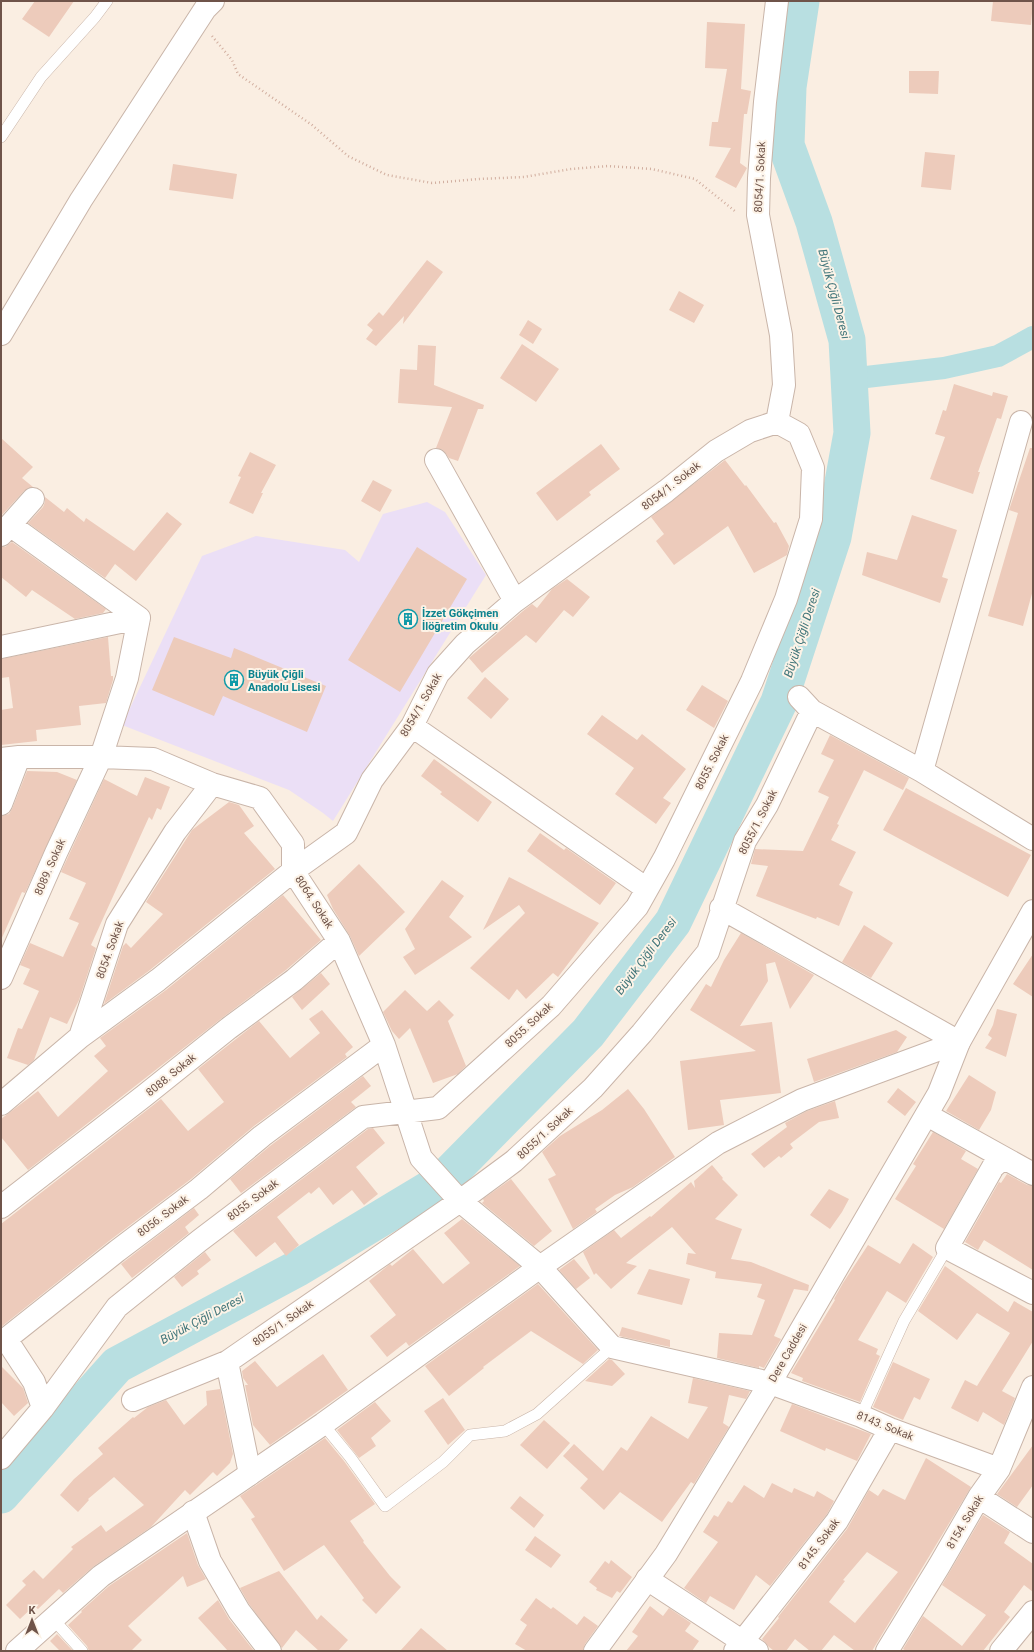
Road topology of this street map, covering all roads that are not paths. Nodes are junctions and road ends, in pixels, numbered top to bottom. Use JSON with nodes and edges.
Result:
{"nodes":[{"id":1,"x":107,"y":1,"type":"edge"},
{"id":2,"x":213,"y":1,"type":"edge"},
{"id":3,"x":777,"y":1,"type":"edge"},
{"id":4,"x":1,"y":137,"type":"edge"},
{"id":5,"x":1,"y":334,"type":"edge"},
{"id":6,"x":777,"y":422,"type":"junction"},
{"id":7,"x":1021,"y":422,"type":"dead end"},
{"id":8,"x":436,"y":460,"type":"dead end"},
{"id":9,"x":33,"y":499,"type":"dead end"},
{"id":10,"x":6,"y":530,"type":"edge"},
{"id":11,"x":515,"y":601,"type":"junction"},
{"id":12,"x":139,"y":618,"type":"junction"},
{"id":13,"x":1,"y":647,"type":"edge"},
{"id":14,"x":412,"y":726,"type":"junction"},
{"id":15,"x":101,"y":757,"type":"junction"},
{"id":16,"x":10,"y":758,"type":"edge"},
{"id":17,"x":922,"y":771,"type":"junction"},
{"id":18,"x":212,"y":784,"type":"junction"},
{"id":19,"x":1,"y":804,"type":"edge"},
{"id":20,"x":1033,"y":839,"type":"edge"},
{"id":21,"x":293,"y":870,"type":"junction"},
{"id":22,"x":647,"y":889,"type":"junction"},
{"id":23,"x":721,"y":908,"type":"junction"},
{"id":24,"x":1033,"y":911,"type":"edge"},
{"id":25,"x":339,"y":941,"type":"junction"},
{"id":26,"x":1,"y":978,"type":"edge"},
{"id":27,"x":80,"y":1037,"type":"junction"},
{"id":28,"x":959,"y":1042,"type":"junction"},
{"id":29,"x":384,"y":1045,"type":"junction"},
{"id":30,"x":1,"y":1104,"type":"edge"},
{"id":31,"x":406,"y":1111,"type":"junction"},
{"id":32,"x":927,"y":1114,"type":"junction"},
{"id":33,"x":1003,"y":1158,"type":"junction"},
{"id":34,"x":1033,"y":1174,"type":"edge"},
{"id":35,"x":458,"y":1198,"type":"junction"},
{"id":36,"x":1,"y":1207,"type":"edge"},
{"id":37,"x":947,"y":1248,"type":"junction"},
{"id":38,"x":540,"y":1267,"type":"junction"},
{"id":39,"x":1033,"y":1293,"type":"edge"},
{"id":40,"x":612,"y":1348,"type":"junction"},
{"id":41,"x":227,"y":1362,"type":"junction"},
{"id":42,"x":770,"y":1383,"type":"junction"},
{"id":43,"x":1033,"y":1387,"type":"edge"},
{"id":44,"x":133,"y":1400,"type":"dead end"},
{"id":45,"x":43,"y":1408,"type":"junction"},
{"id":46,"x":860,"y":1416,"type":"junction"},
{"id":47,"x":323,"y":1424,"type":"junction"},
{"id":48,"x":890,"y":1429,"type":"junction"},
{"id":49,"x":1,"y":1458,"type":"edge"},
{"id":50,"x":999,"y":1469,"type":"junction"},
{"id":51,"x":250,"y":1474,"type":"junction"},
{"id":52,"x":979,"y":1497,"type":"junction"},
{"id":53,"x":193,"y":1512,"type":"junction"},
{"id":54,"x":1033,"y":1532,"type":"edge"},
{"id":55,"x":647,"y":1579,"type":"junction"},
{"id":56,"x":1033,"y":1612,"type":"edge"},
{"id":57,"x":53,"y":1619,"type":"junction"},
{"id":58,"x":745,"y":1648,"type":"edge"},
{"id":59,"x":17,"y":1651,"type":"edge"},
{"id":60,"x":82,"y":1651,"type":"edge"},
{"id":61,"x":270,"y":1651,"type":"edge"},
{"id":62,"x":595,"y":1651,"type":"edge"},
{"id":63,"x":887,"y":1651,"type":"edge"},
{"id":64,"x":1001,"y":1651,"type":"edge"}],
"edges":[{"from":1,"to":4,"type":"lane"},
{"from":2,"to":5,"type":"street"},
{"from":3,"to":6,"type":"street","name":"8054/1. Sokak"},
{"from":6,"to":11,"type":"street","name":"8054/1. Sokak"},
{"from":6,"to":22,"type":"street","name":"8055. Sokak"},
{"from":7,"to":17,"type":"street"},
{"from":8,"to":11,"type":"street"},
{"from":9,"to":10,"type":"street"},
{"from":10,"to":12,"type":"street"},
{"from":11,"to":14,"type":"street","name":"8054/1. Sokak"},
{"from":12,"to":13,"type":"street"},
{"from":12,"to":15,"type":"street","name":"8089. Sokak"},
{"from":14,"to":21,"type":"street","name":"8054/1. Sokak"},
{"from":14,"to":22,"type":"street"},
{"from":15,"to":16,"type":"street","name":"8064. Sokak"},
{"from":15,"to":18,"type":"street","name":"8064. Sokak"},
{"from":15,"to":26,"type":"street","name":"8089. Sokak"},
{"from":16,"to":19,"type":"street"},
{"from":17,"to":20,"type":"street"},
{"from":17,"to":23,"type":"street","name":"8055/1. Sokak"},
{"from":18,"to":21,"type":"street","name":"8064. Sokak"},
{"from":18,"to":27,"type":"street","name":"8054. Sokak"},
{"from":21,"to":25,"type":"street","name":"8064. Sokak"},
{"from":21,"to":27,"type":"street","name":"8054/1. Sokak"},
{"from":22,"to":31,"type":"street","name":"8055. Sokak"},
{"from":23,"to":28,"type":"street"},
{"from":23,"to":35,"type":"street","name":"8055/1. Sokak"},
{"from":24,"to":28,"type":"street","name":"Dere Caddesi"},
{"from":25,"to":29,"type":"street","name":"8064. Sokak"},
{"from":25,"to":36,"type":"street","name":"8088. Sokak"},
{"from":27,"to":30,"type":"street"},
{"from":28,"to":32,"type":"street","name":"Dere Caddesi"},
{"from":28,"to":38,"type":"street"},
{"from":29,"to":31,"type":"street","name":"8064. Sokak"},
{"from":29,"to":45,"type":"street","name":"8056. Sokak"},
{"from":31,"to":35,"type":"street","name":"8064. Sokak"},
{"from":31,"to":45,"type":"street","name":"8055. Sokak"},
{"from":32,"to":33,"type":"street"},
{"from":32,"to":42,"type":"street","name":"Dere Caddesi"},
{"from":33,"to":34,"type":"street"},
{"from":33,"to":37,"type":"street"},
{"from":35,"to":38,"type":"street","name":"8064. Sokak"},
{"from":35,"to":41,"type":"street","name":"8055/1. Sokak"},
{"from":37,"to":39,"type":"street"},
{"from":37,"to":46,"type":"lane"},
{"from":38,"to":40,"type":"street","name":"8064. Sokak"},
{"from":38,"to":47,"type":"street"},
{"from":40,"to":42,"type":"street","name":"8143. Sokak"},
{"from":40,"to":47,"type":"lane"},
{"from":41,"to":44,"type":"street","name":"8055/1. Sokak"},
{"from":41,"to":51,"type":"street"},
{"from":42,"to":46,"type":"street","name":"8143. Sokak"},
{"from":42,"to":55,"type":"street","name":"Dere Caddesi"},
{"from":43,"to":50,"type":"street","name":"8154. Sokak"},
{"from":45,"to":49,"type":"street","name":"8055. Sokak"},
{"from":46,"to":48,"type":"street","name":"8143. Sokak"},
{"from":47,"to":51,"type":"street"},
{"from":48,"to":50,"type":"street","name":"8143. Sokak"},
{"from":48,"to":58,"type":"street","name":"8145. Sokak"},
{"from":50,"to":52,"type":"street","name":"8154. Sokak"},
{"from":51,"to":53,"type":"street"},
{"from":52,"to":54,"type":"street"},
{"from":52,"to":63,"type":"street","name":"8154. Sokak"},
{"from":53,"to":57,"type":"street"},
{"from":53,"to":61,"type":"street"},
{"from":55,"to":58,"type":"street"},
{"from":55,"to":62,"type":"street","name":"Dere Caddesi"},
{"from":56,"to":64,"type":"street"},
{"from":57,"to":59,"type":"street"},
{"from":57,"to":60,"type":"lane"}]}
